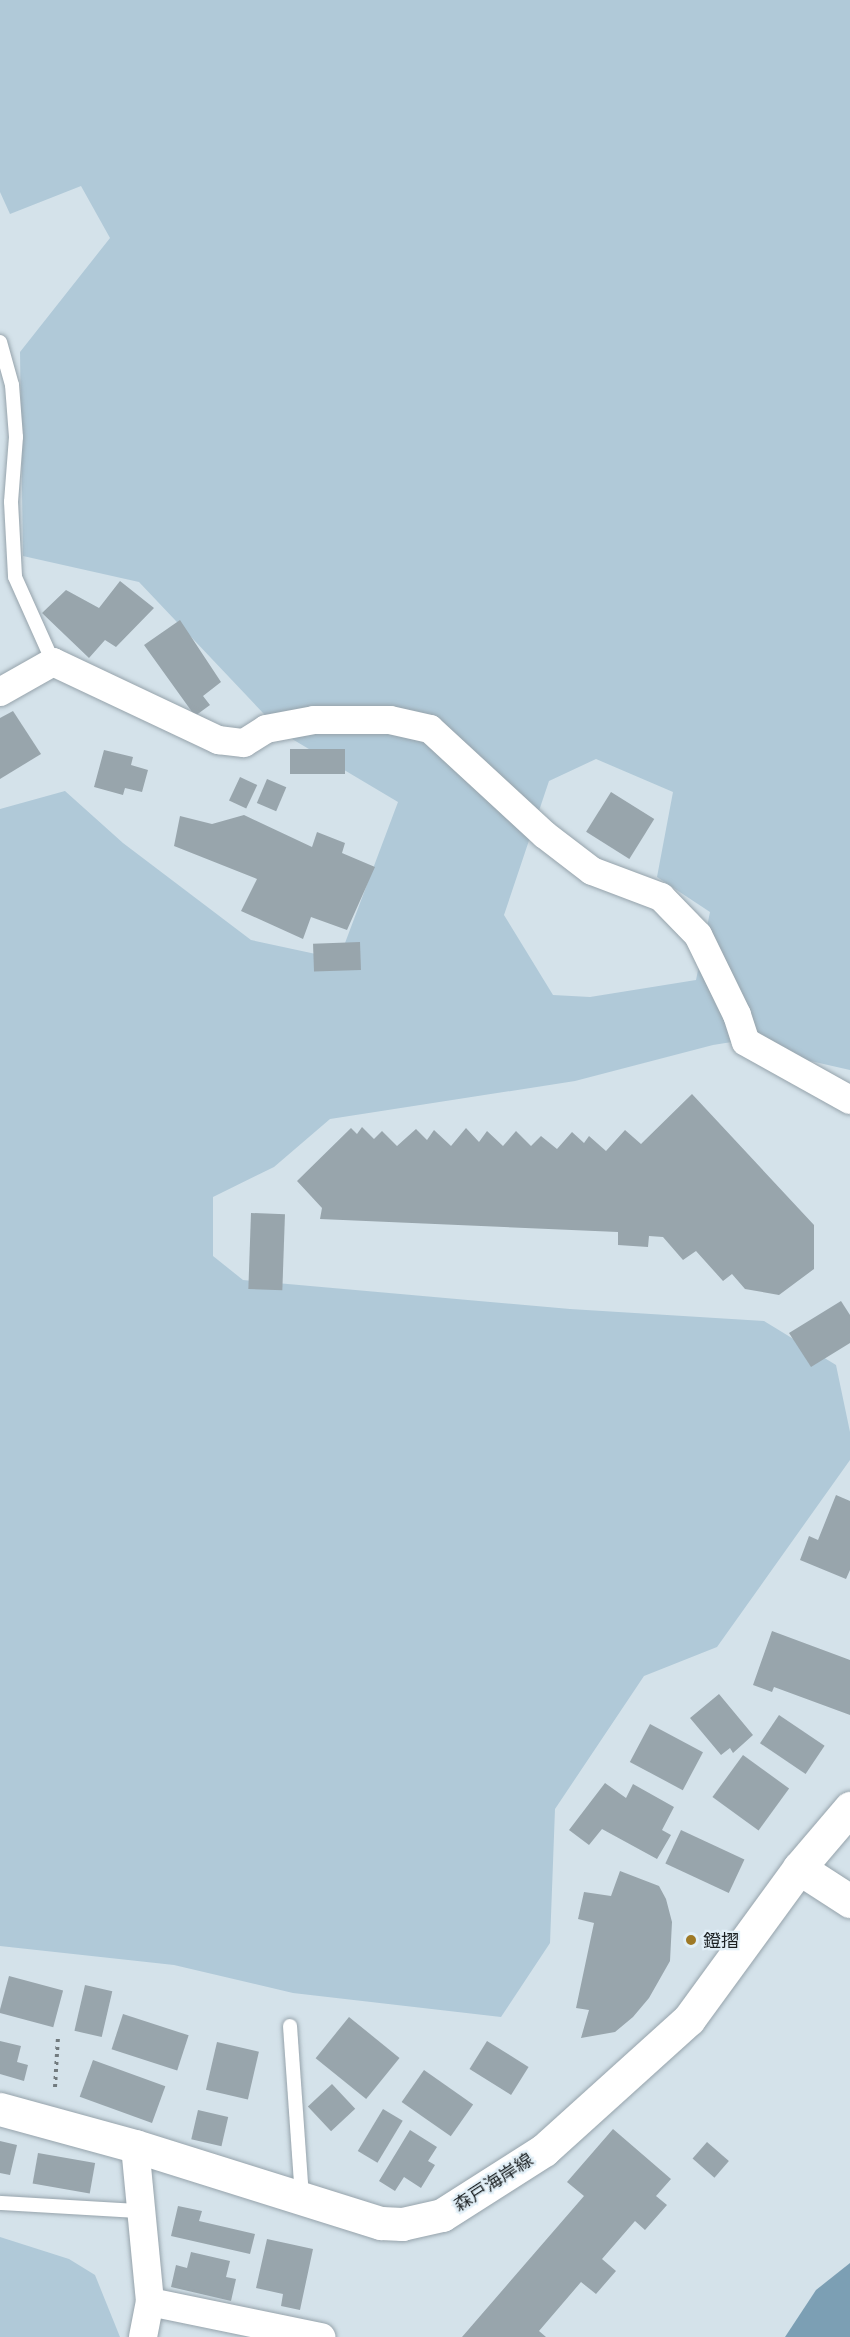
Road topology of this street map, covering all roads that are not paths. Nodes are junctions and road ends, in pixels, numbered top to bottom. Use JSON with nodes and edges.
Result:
{"nodes":[{"id":1,"x":0,"y":342,"type":"edge"},
{"id":2,"x":54,"y":662,"type":"junction"},
{"id":3,"x":0,"y":692,"type":"edge"},
{"id":4,"x":850,"y":1100,"type":"edge"},
{"id":5,"x":850,"y":1808,"type":"edge"},
{"id":6,"x":799,"y":1868,"type":"junction"},
{"id":7,"x":850,"y":1901,"type":"edge"},
{"id":8,"x":290,"y":2026,"type":"dead end"},
{"id":9,"x":0,"y":2109,"type":"edge"},
{"id":10,"x":135,"y":2146,"type":"junction"},
{"id":11,"x":302,"y":2199,"type":"junction"},
{"id":12,"x":0,"y":2203,"type":"edge"},
{"id":13,"x":139,"y":2211,"type":"junction"},
{"id":14,"x":150,"y":2302,"type":"junction"},
{"id":15,"x":142,"y":2337,"type":"edge"},
{"id":16,"x":321,"y":2337,"type":"edge"}],
"edges":[{"from":1,"to":2,"type":"lane"},
{"from":2,"to":3,"type":"street"},
{"from":2,"to":4,"type":"street"},
{"from":5,"to":6,"type":"main road","name":"森戸海岸線"},
{"from":6,"to":7,"type":"main road"},
{"from":6,"to":11,"type":"main road","name":"森戸海岸線"},
{"from":8,"to":11,"type":"lane"},
{"from":9,"to":10,"type":"main road","name":"森戸海岸線"},
{"from":10,"to":11,"type":"main road","name":"森戸海岸線"},
{"from":10,"to":13,"type":"street"},
{"from":12,"to":13,"type":"lane"},
{"from":13,"to":14,"type":"street"},
{"from":14,"to":15,"type":"street"},
{"from":14,"to":16,"type":"street"}]}
